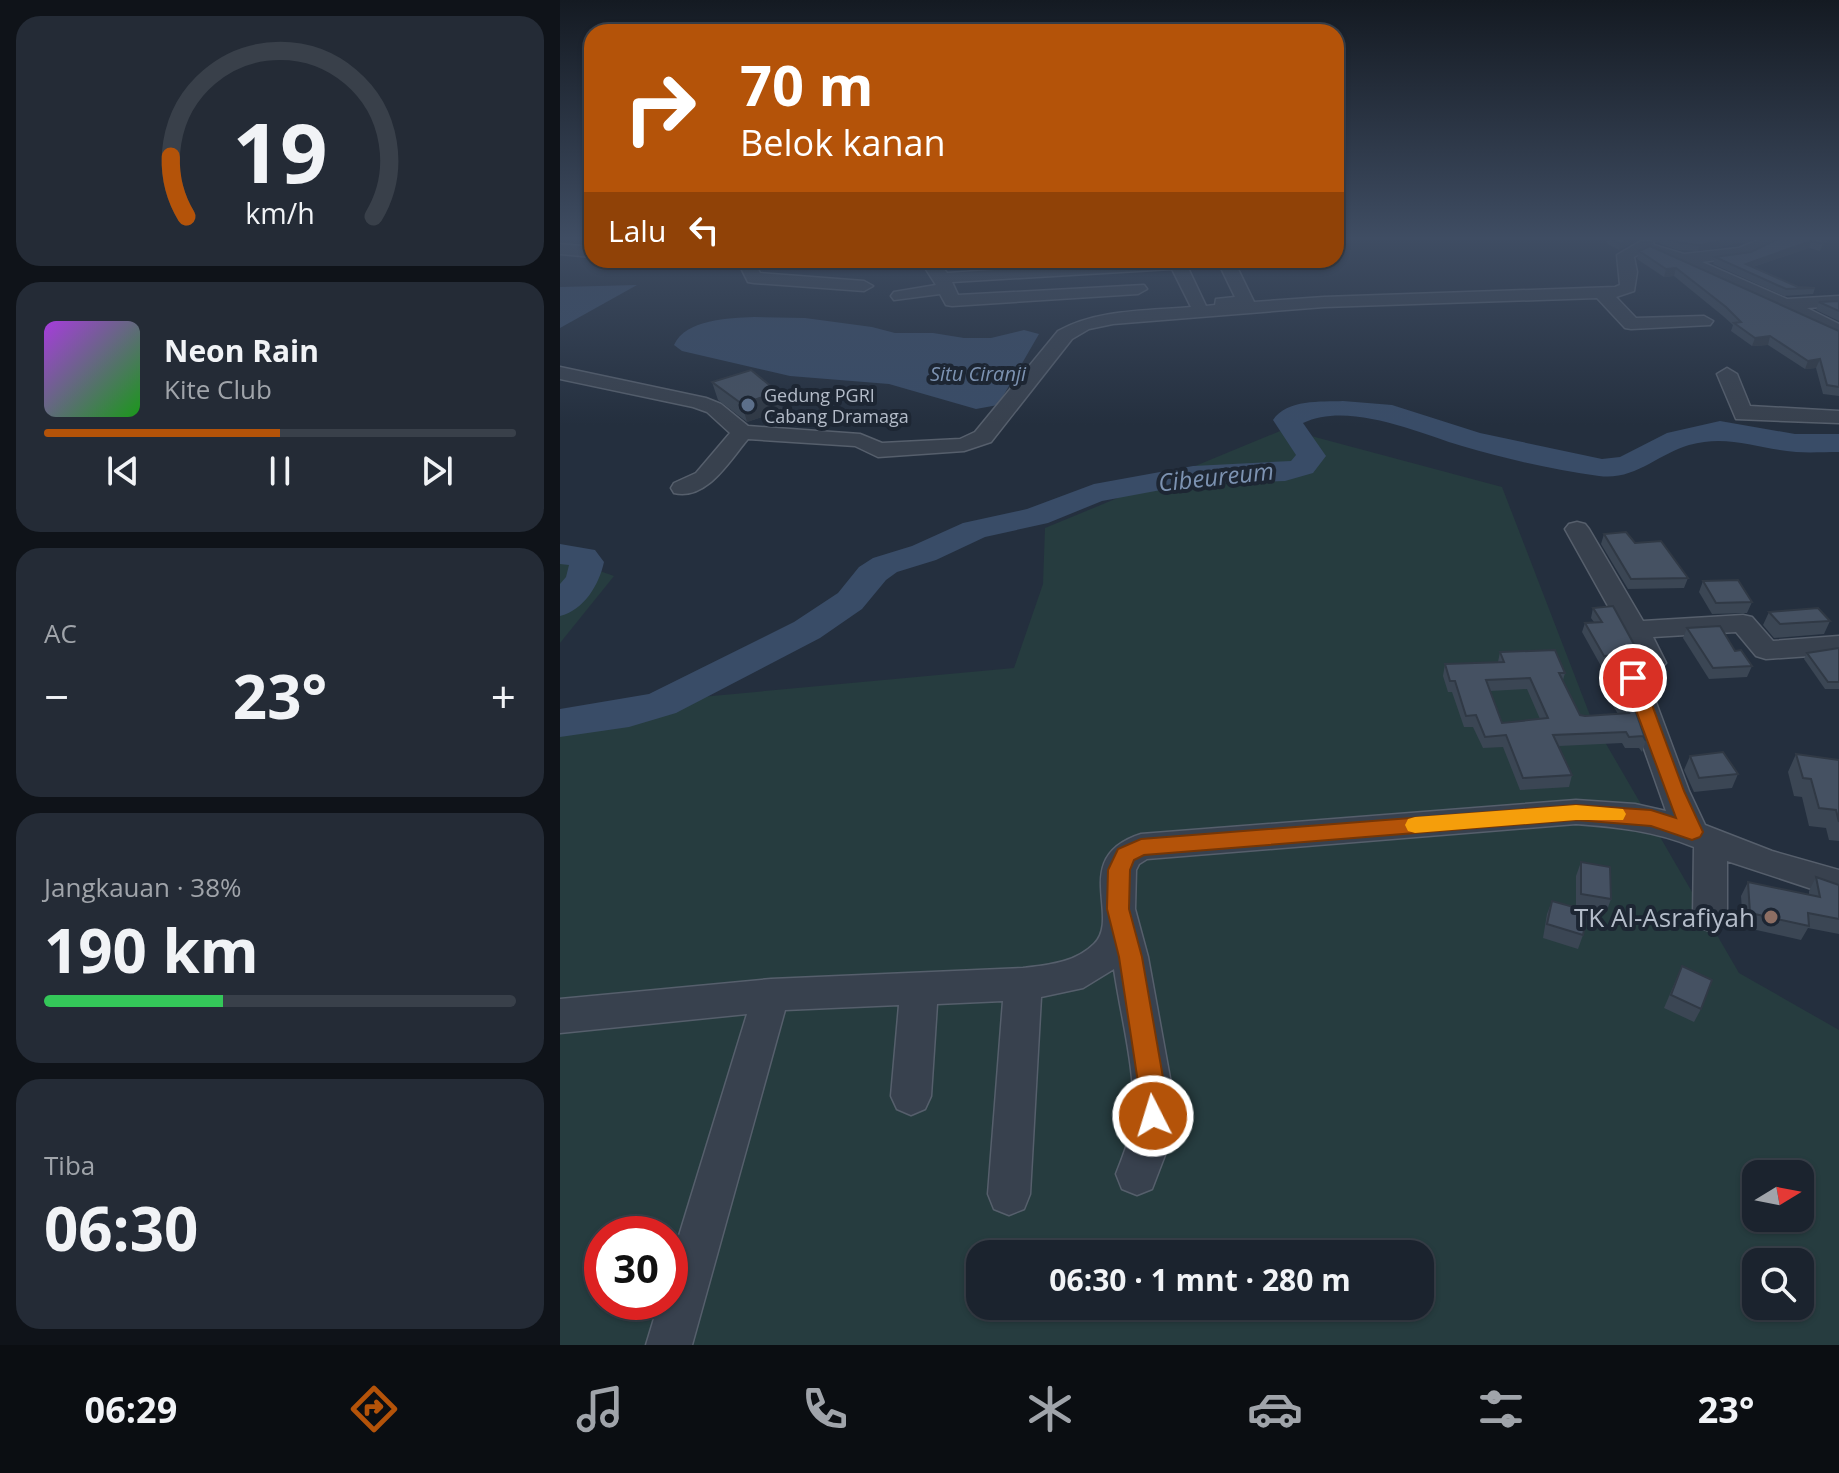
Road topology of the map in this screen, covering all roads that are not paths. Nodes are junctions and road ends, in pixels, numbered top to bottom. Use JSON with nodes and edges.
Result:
{"nodes":[{"id":1,"x":952,"y":300,"type":"edge"},
{"id":2,"x":972,"y":300,"type":"edge"},
{"id":3,"x":1143,"y":300,"type":"edge"},
{"id":4,"x":1195,"y":300,"type":"edge"},
{"id":5,"x":1245,"y":300,"type":"edge"},
{"id":6,"x":1386,"y":300,"type":"edge"},
{"id":7,"x":1608,"y":300,"type":"edge"},
{"id":8,"x":1775,"y":300,"type":"edge"},
{"id":9,"x":1839,"y":301,"type":"edge"},
{"id":10,"x":1785,"y":304,"type":"junction"},
{"id":11,"x":1198,"y":305,"type":"junction"},
{"id":12,"x":1704,"y":321,"type":"dead end"},
{"id":13,"x":1839,"y":331,"type":"edge"},
{"id":14,"x":560,"y":373,"type":"edge"},
{"id":15,"x":1727,"y":374,"type":"dead end"},
{"id":16,"x":1837,"y":407,"type":"edge"},
{"id":17,"x":742,"y":432,"type":"junction"},
{"id":18,"x":682,"y":488,"type":"dead end"},
{"id":19,"x":1577,"y":529,"type":"dead end"},
{"id":20,"x":1635,"y":630,"type":"junction"},
{"id":21,"x":1839,"y":645,"type":"edge"},
{"id":22,"x":1701,"y":836,"type":"junction"},
{"id":23,"x":1839,"y":884,"type":"edge"},
{"id":24,"x":1710,"y":917,"type":"dead end"},
{"id":25,"x":1121,"y":928,"type":"junction"},
{"id":26,"x":1023,"y":984,"type":"junction"},
{"id":27,"x":919,"y":990,"type":"junction"},
{"id":28,"x":771,"y":995,"type":"junction"},
{"id":29,"x":560,"y":1016,"type":"edge"},
{"id":30,"x":911,"y":1096,"type":"dead end"},
{"id":31,"x":1137,"y":1174,"type":"dead end"},
{"id":32,"x":1009,"y":1194,"type":"dead end"},
{"id":33,"x":669,"y":1345,"type":"edge"}],
"edges":[{"from":1,"to":2,"type":"street"},
{"from":3,"to":11,"type":"street"},
{"from":4,"to":11,"type":"street"},
{"from":5,"to":11,"type":"street"},
{"from":6,"to":17,"type":"street"},
{"from":7,"to":12,"type":"street"},
{"from":8,"to":10,"type":"street"},
{"from":9,"to":10,"type":"street"},
{"from":10,"to":13,"type":"street"},
{"from":14,"to":17,"type":"street"},
{"from":15,"to":16,"type":"street"},
{"from":17,"to":18,"type":"street"},
{"from":19,"to":20,"type":"street"},
{"from":20,"to":21,"type":"street"},
{"from":20,"to":22,"type":"street"},
{"from":22,"to":23,"type":"street"},
{"from":22,"to":24,"type":"street"},
{"from":22,"to":25,"type":"street"},
{"from":25,"to":26,"type":"street"},
{"from":25,"to":31,"type":"street"},
{"from":26,"to":27,"type":"street"},
{"from":26,"to":32,"type":"street"},
{"from":27,"to":28,"type":"street"},
{"from":27,"to":30,"type":"street"},
{"from":28,"to":29,"type":"street"},
{"from":28,"to":33,"type":"street"}]}
